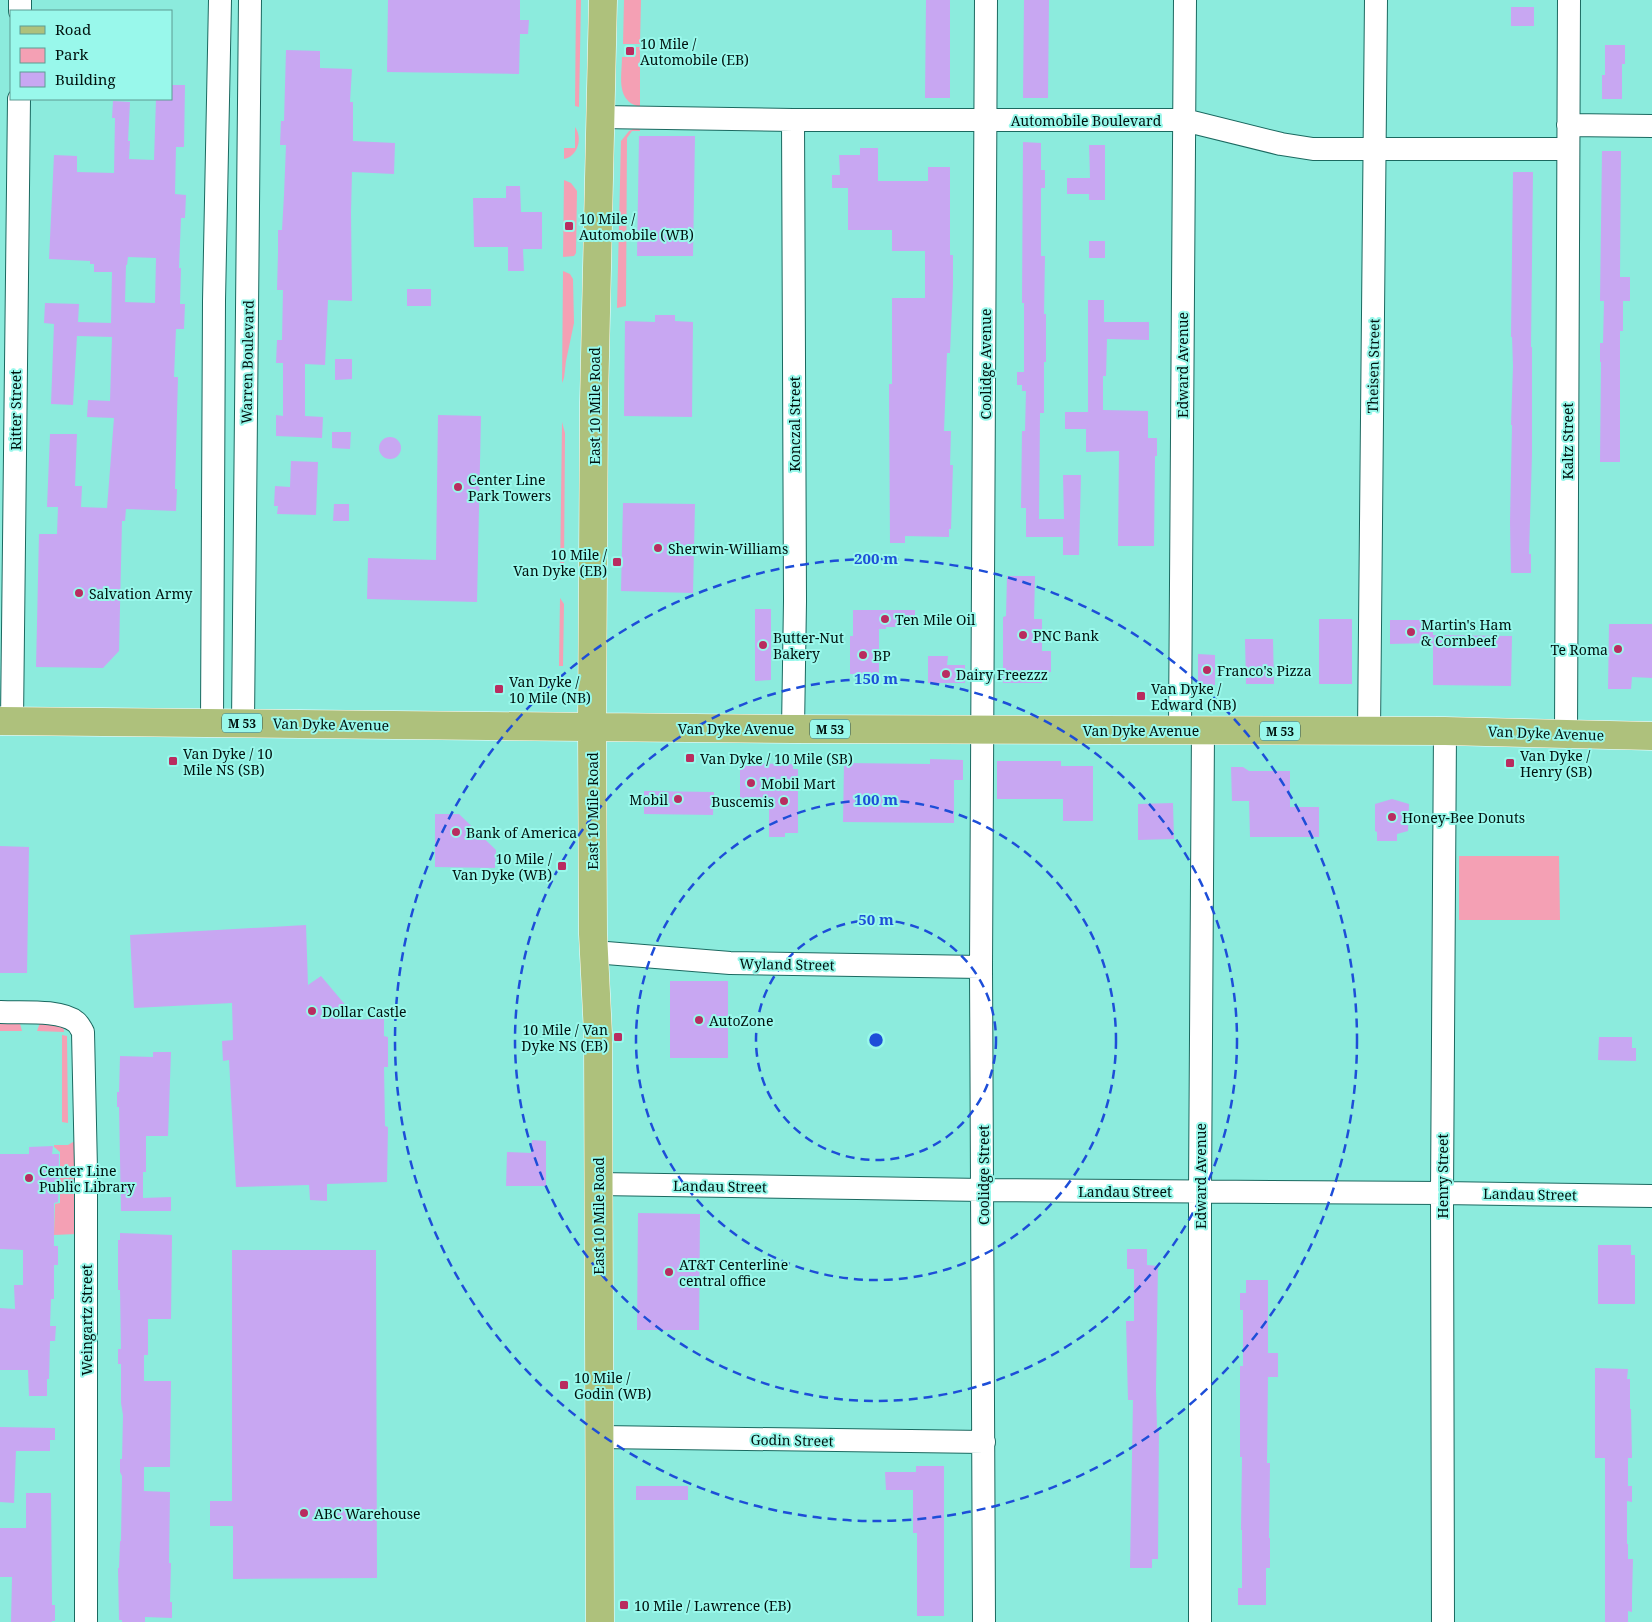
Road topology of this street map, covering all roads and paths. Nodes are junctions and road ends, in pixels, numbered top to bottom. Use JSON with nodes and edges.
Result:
{"nodes":[{"id":1,"x":220,"y":0,"type":"edge"},
{"id":2,"x":250,"y":0,"type":"edge"},
{"id":3,"x":603,"y":0,"type":"edge"},
{"id":4,"x":986,"y":0,"type":"edge"},
{"id":5,"x":1185,"y":0,"type":"edge"},
{"id":6,"x":1376,"y":0,"type":"edge"},
{"id":7,"x":1569,"y":0,"type":"edge"},
{"id":8,"x":250,"y":37,"type":"junction"},
{"id":9,"x":220,"y":38,"type":"junction"},
{"id":10,"x":19,"y":100,"type":"edge"},
{"id":11,"x":600,"y":117,"type":"junction"},
{"id":12,"x":986,"y":119,"type":"junction"},
{"id":13,"x":793,"y":120,"type":"junction"},
{"id":14,"x":1184,"y":120,"type":"junction"},
{"id":15,"x":1568,"y":125,"type":"junction"},
{"id":16,"x":1652,"y":126,"type":"edge"},
{"id":17,"x":1376,"y":149,"type":"junction"},
{"id":18,"x":1568,"y":149,"type":"junction"},
{"id":19,"x":214,"y":301,"type":"junction"},
{"id":20,"x":248,"y":301,"type":"junction"},
{"id":21,"x":244,"y":555,"type":"junction"},
{"id":22,"x":213,"y":570,"type":"junction"},
{"id":23,"x":6,"y":721,"type":"edge"},
{"id":24,"x":212,"y":722,"type":"junction"},
{"id":25,"x":244,"y":723,"type":"junction"},
{"id":26,"x":592,"y":727,"type":"junction"},
{"id":27,"x":794,"y":729,"type":"junction"},
{"id":28,"x":983,"y":729,"type":"junction"},
{"id":29,"x":1191,"y":730,"type":"junction"},
{"id":30,"x":1445,"y":731,"type":"junction"},
{"id":31,"x":1369,"y":732,"type":"junction"},
{"id":32,"x":1566,"y":734,"type":"junction"},
{"id":33,"x":1652,"y":736,"type":"edge"},
{"id":34,"x":594,"y":952,"type":"junction"},
{"id":35,"x":981,"y":967,"type":"junction"},
{"id":36,"x":0,"y":1012,"type":"edge"},
{"id":37,"x":598,"y":1184,"type":"junction"},
{"id":38,"x":983,"y":1190,"type":"junction"},
{"id":39,"x":1200,"y":1191,"type":"junction"},
{"id":40,"x":1442,"y":1193,"type":"junction"},
{"id":41,"x":1652,"y":1196,"type":"edge"},
{"id":42,"x":600,"y":1437,"type":"junction"},
{"id":43,"x":984,"y":1442,"type":"junction"},
{"id":44,"x":86,"y":1622,"type":"edge"},
{"id":45,"x":600,"y":1622,"type":"edge"},
{"id":46,"x":984,"y":1622,"type":"edge"},
{"id":47,"x":1200,"y":1622,"type":"edge"},
{"id":48,"x":1443,"y":1622,"type":"edge"}],
"edges":[{"from":1,"to":9,"type":"street"},
{"from":2,"to":8,"type":"street","name":"Warren Boulevard"},
{"from":3,"to":11,"type":"main road","name":"East 10 Mile Road"},
{"from":4,"to":12,"type":"street","name":"Coolidge Avenue"},
{"from":5,"to":14,"type":"street","name":"Edward Avenue"},
{"from":6,"to":17,"type":"street","name":"Theisen Street"},
{"from":7,"to":15,"type":"street"},
{"from":8,"to":9,"type":"street"},
{"from":8,"to":20,"type":"street","name":"Warren Boulevard"},
{"from":9,"to":19,"type":"street"},
{"from":10,"to":23,"type":"street","name":"Ritter Street"},
{"from":11,"to":13,"type":"street","name":"Automobile Boulevard"},
{"from":11,"to":26,"type":"main road","name":"East 10 Mile Road"},
{"from":12,"to":13,"type":"street","name":"Automobile Boulevard"},
{"from":12,"to":14,"type":"street","name":"Automobile Boulevard"},
{"from":12,"to":28,"type":"street","name":"Coolidge Avenue"},
{"from":13,"to":27,"type":"street","name":"Konczal Street"},
{"from":14,"to":17,"type":"street","name":"Automobile Boulevard"},
{"from":14,"to":29,"type":"street","name":"Edward Avenue"},
{"from":15,"to":16,"type":"street"},
{"from":15,"to":18,"type":"street","name":"Kaltz Street"},
{"from":17,"to":18,"type":"street","name":"Automobile Boulevard"},
{"from":17,"to":31,"type":"street","name":"Theisen Street"},
{"from":18,"to":32,"type":"street","name":"Kaltz Street"},
{"from":19,"to":20,"type":"street"},
{"from":19,"to":22,"type":"street"},
{"from":20,"to":21,"type":"street","name":"Warren Boulevard"},
{"from":21,"to":22,"type":"street"},
{"from":21,"to":25,"type":"street","name":"Warren Boulevard"},
{"from":22,"to":24,"type":"street"},
{"from":23,"to":24,"type":"main road","name":"Van Dyke Avenue","number":"M 53"},
{"from":24,"to":25,"type":"main road","name":"Van Dyke Avenue","number":"M 53"},
{"from":25,"to":26,"type":"main road","name":"Van Dyke Avenue","number":"M 53"},
{"from":26,"to":27,"type":"main road","name":"Van Dyke Avenue","number":"M 53"},
{"from":26,"to":34,"type":"main road","name":"East 10 Mile Road"},
{"from":27,"to":28,"type":"main road","name":"Van Dyke Avenue","number":"M 53"},
{"from":28,"to":29,"type":"main road","name":"Van Dyke Avenue","number":"M 53"},
{"from":28,"to":35,"type":"street","name":"Coolidge Street"},
{"from":29,"to":31,"type":"main road","name":"Van Dyke Avenue","number":"M 53"},
{"from":29,"to":39,"type":"street","name":"Edward Avenue"},
{"from":30,"to":31,"type":"main road","name":"Van Dyke Avenue","number":"M 53"},
{"from":30,"to":32,"type":"main road","name":"Van Dyke Avenue","number":"M 53"},
{"from":30,"to":40,"type":"street","name":"Henry Street"},
{"from":32,"to":33,"type":"main road","name":"Van Dyke Avenue","number":"M 53"},
{"from":34,"to":35,"type":"street","name":"Wyland Street"},
{"from":34,"to":37,"type":"main road","name":"East 10 Mile Road"},
{"from":35,"to":38,"type":"street","name":"Coolidge Street"},
{"from":36,"to":44,"type":"street","name":"Weingartz Street"},
{"from":37,"to":38,"type":"street","name":"Landau Street"},
{"from":37,"to":42,"type":"main road","name":"East 10 Mile Road"},
{"from":38,"to":39,"type":"street","name":"Landau Street"},
{"from":38,"to":43,"type":"street","name":"Coolidge Street"},
{"from":39,"to":40,"type":"street","name":"Landau Street"},
{"from":39,"to":47,"type":"street","name":"Edward Avenue"},
{"from":40,"to":41,"type":"street","name":"Landau Street"},
{"from":40,"to":48,"type":"street","name":"Henry Street"},
{"from":42,"to":43,"type":"street","name":"Godin Street"},
{"from":42,"to":45,"type":"main road","name":"East 10 Mile Road"},
{"from":43,"to":46,"type":"street","name":"Coolidge Street"}]}
